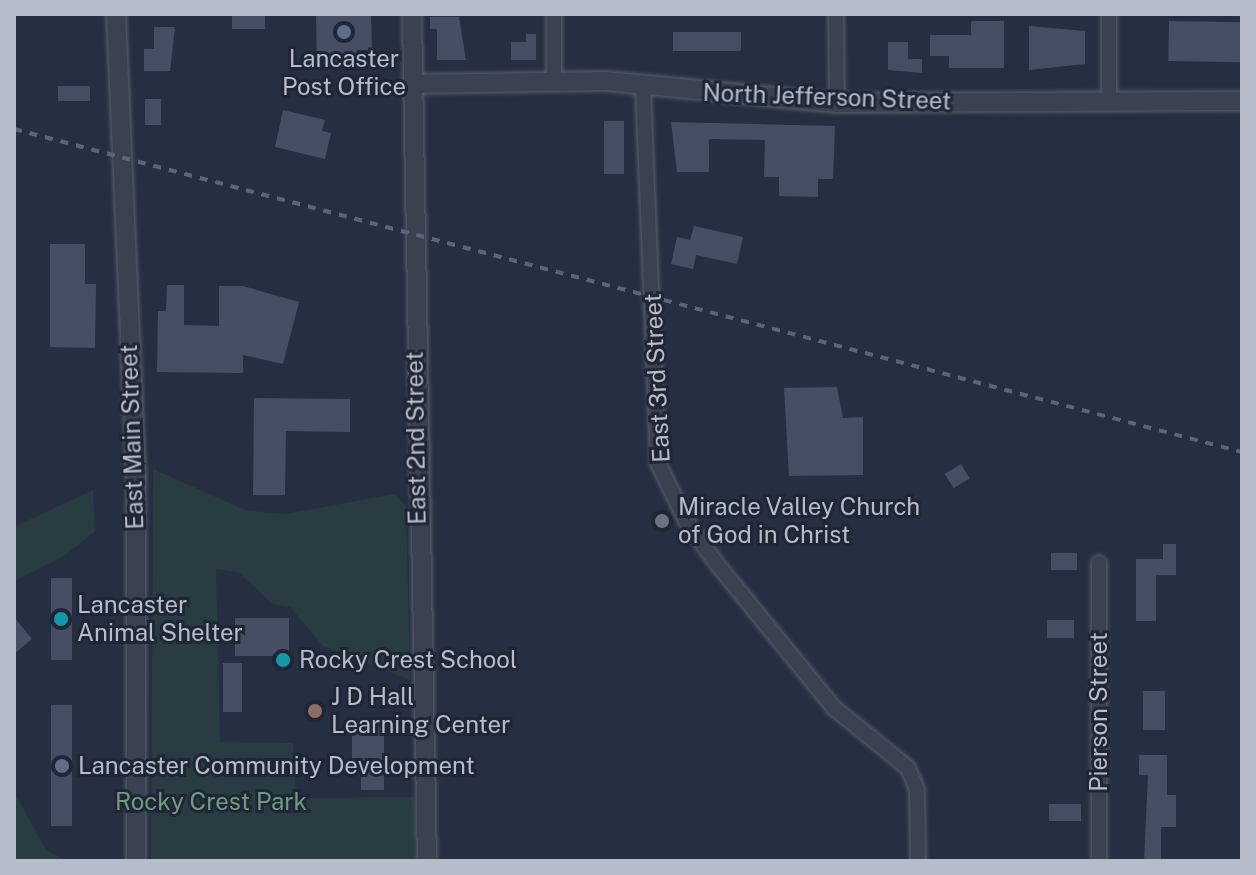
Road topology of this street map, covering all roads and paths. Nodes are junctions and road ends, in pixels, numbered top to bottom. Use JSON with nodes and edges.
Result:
{"nodes":[{"id":1,"x":116,"y":14,"type":"edge"},
{"id":2,"x":412,"y":14,"type":"edge"},
{"id":3,"x":554,"y":14,"type":"edge"},
{"id":4,"x":836,"y":14,"type":"edge"},
{"id":5,"x":1109,"y":14,"type":"edge"},
{"id":6,"x":554,"y":81,"type":"junction"},
{"id":7,"x":412,"y":84,"type":"junction"},
{"id":8,"x":643,"y":88,"type":"junction"},
{"id":9,"x":1242,"y":101,"type":"edge"},
{"id":10,"x":837,"y":103,"type":"junction"},
{"id":11,"x":1109,"y":103,"type":"junction"},
{"id":12,"x":1099,"y":563,"type":"dead end"},
{"id":13,"x":136,"y":861,"type":"edge"},
{"id":14,"x":427,"y":861,"type":"edge"},
{"id":15,"x":918,"y":861,"type":"edge"},
{"id":16,"x":1099,"y":861,"type":"edge"}],
"edges":[{"from":1,"to":13,"type":"street","name":"East Main Street"},
{"from":2,"to":7,"type":"street","name":"East 2nd Street"},
{"from":3,"to":6,"type":"street"},
{"from":4,"to":10,"type":"street"},
{"from":5,"to":11,"type":"street"},
{"from":6,"to":7,"type":"street","name":"North Jefferson Street"},
{"from":6,"to":8,"type":"street","name":"North Jefferson Street"},
{"from":7,"to":14,"type":"street","name":"East 2nd Street"},
{"from":8,"to":10,"type":"street","name":"North Jefferson Street"},
{"from":8,"to":15,"type":"street","name":"East 3rd Street"},
{"from":9,"to":11,"type":"street","name":"North Jefferson Street"},
{"from":10,"to":11,"type":"street","name":"North Jefferson Street"},
{"from":12,"to":16,"type":"street","name":"Pierson Street"}]}
